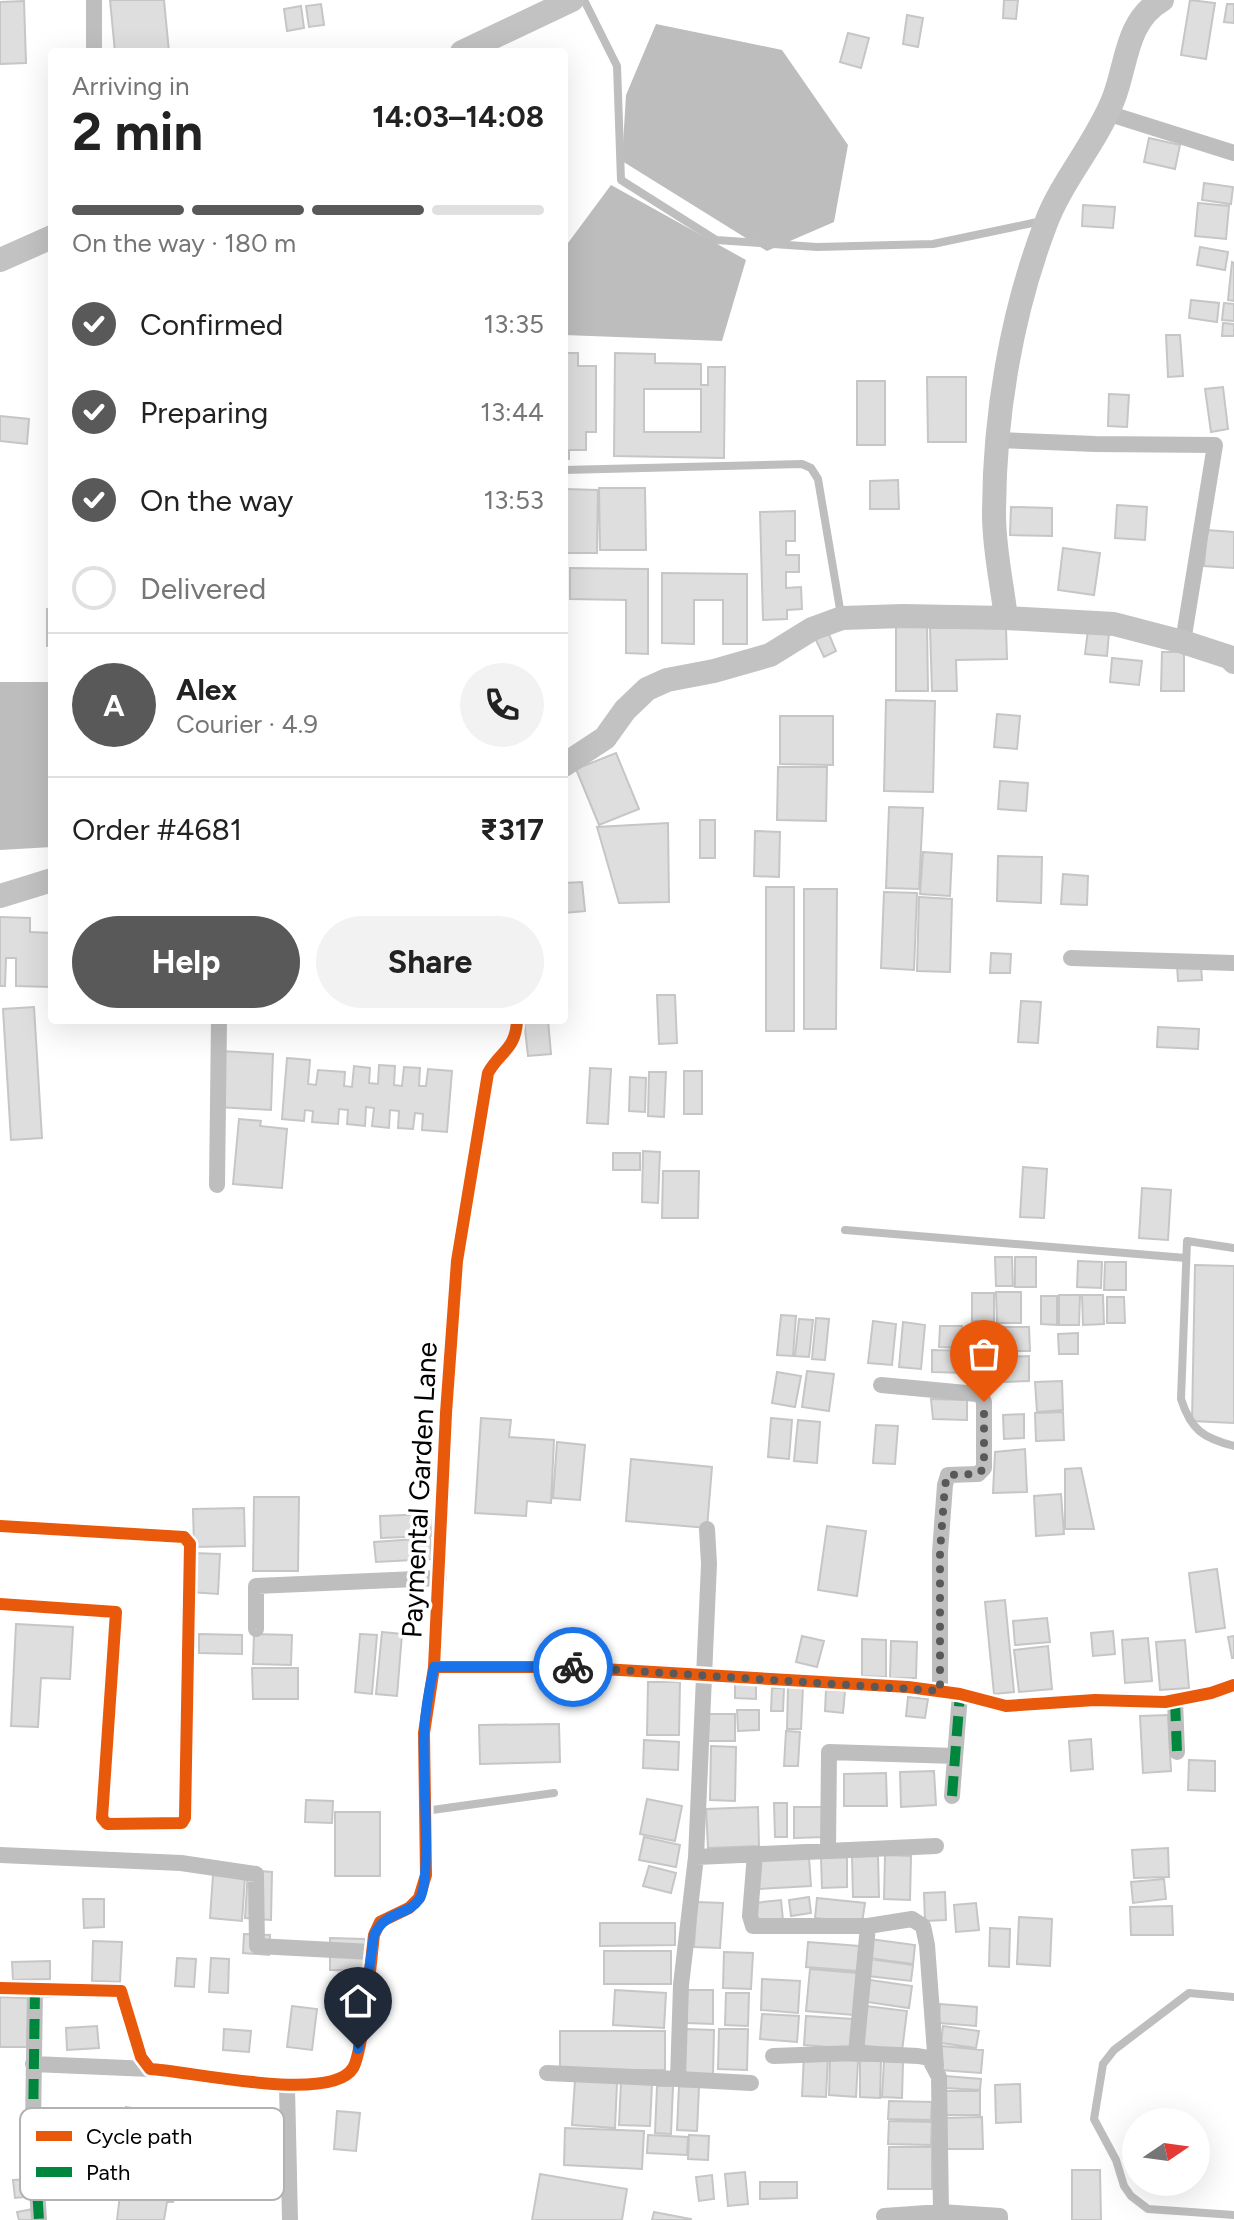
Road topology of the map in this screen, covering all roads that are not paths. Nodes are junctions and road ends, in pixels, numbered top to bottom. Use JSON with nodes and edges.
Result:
{"nodes":[{"id":1,"x":94,"y":0,"type":"edge"},
{"id":2,"x":572,"y":0,"type":"edge"},
{"id":3,"x":584,"y":0,"type":"edge"},
{"id":4,"x":1162,"y":0,"type":"edge"},
{"id":5,"x":94,"y":48,"type":"edge"},
{"id":6,"x":470,"y":48,"type":"edge"},
{"id":7,"x":1107,"y":113,"type":"junction"},
{"id":8,"x":1234,"y":153,"type":"edge"},
{"id":9,"x":1046,"y":220,"type":"junction"},
{"id":10,"x":48,"y":239,"type":"edge"},
{"id":11,"x":0,"y":260,"type":"edge"},
{"id":12,"x":998,"y":440,"type":"junction"},
{"id":13,"x":568,"y":470,"type":"edge"},
{"id":14,"x":842,"y":618,"type":"junction"},
{"id":15,"x":1006,"y":618,"type":"junction"},
{"id":16,"x":1183,"y":642,"type":"junction"},
{"id":17,"x":1234,"y":662,"type":"edge"},
{"id":18,"x":568,"y":762,"type":"edge"},
{"id":19,"x":48,"y":881,"type":"edge"},
{"id":20,"x":0,"y":896,"type":"edge"},
{"id":21,"x":1071,"y":958,"type":"dead end"},
{"id":22,"x":1234,"y":963,"type":"edge"},
{"id":23,"x":219,"y":1024,"type":"edge"},
{"id":24,"x":517,"y":1024,"type":"edge"},
{"id":25,"x":217,"y":1185,"type":"dead end"},
{"id":26,"x":845,"y":1230,"type":"dead end"},
{"id":27,"x":1234,"y":1248,"type":"edge"},
{"id":28,"x":1186,"y":1258,"type":"junction"},
{"id":29,"x":881,"y":1385,"type":"dead end"},
{"id":30,"x":1234,"y":1446,"type":"edge"},
{"id":31,"x":0,"y":1526,"type":"edge"},
{"id":32,"x":707,"y":1529,"type":"dead end"},
{"id":33,"x":439,"y":1578,"type":"junction"},
{"id":34,"x":0,"y":1604,"type":"edge"},
{"id":35,"x":256,"y":1629,"type":"dead end"},
{"id":36,"x":434,"y":1667,"type":"junction"},
{"id":37,"x":702,"y":1676,"type":"junction"},
{"id":38,"x":1234,"y":1685,"type":"edge"},
{"id":39,"x":940,"y":1691,"type":"junction"},
{"id":40,"x":960,"y":1694,"type":"junction"},
{"id":41,"x":1175,"y":1701,"type":"junction"},
{"id":42,"x":1177,"y":1752,"type":"dead end"},
{"id":43,"x":955,"y":1756,"type":"junction"},
{"id":44,"x":554,"y":1793,"type":"dead end"},
{"id":45,"x":952,"y":1796,"type":"dead end"},
{"id":46,"x":424,"y":1811,"type":"junction"},
{"id":47,"x":936,"y":1846,"type":"dead end"},
{"id":48,"x":828,"y":1850,"type":"junction"},
{"id":49,"x":755,"y":1854,"type":"junction"},
{"id":50,"x":0,"y":1855,"type":"edge"},
{"id":51,"x":696,"y":1857,"type":"junction"},
{"id":52,"x":868,"y":1926,"type":"junction"},
{"id":53,"x":372,"y":1952,"type":"junction"},
{"id":54,"x":0,"y":1988,"type":"edge"},
{"id":55,"x":35,"y":1989,"type":"junction"},
{"id":56,"x":1234,"y":1997,"type":"edge"},
{"id":57,"x":856,"y":2053,"type":"junction"},
{"id":58,"x":773,"y":2056,"type":"dead end"},
{"id":59,"x":33,"y":2064,"type":"junction"},
{"id":60,"x":936,"y":2066,"type":"junction"},
{"id":61,"x":150,"y":2069,"type":"junction"},
{"id":62,"x":547,"y":2073,"type":"dead end"},
{"id":63,"x":678,"y":2079,"type":"junction"},
{"id":64,"x":751,"y":2083,"type":"dead end"},
{"id":65,"x":287,"y":2087,"type":"junction"},
{"id":66,"x":33,"y":2108,"type":"edge"},
{"id":67,"x":38,"y":2200,"type":"edge"},
{"id":68,"x":941,"y":2212,"type":"junction"},
{"id":69,"x":1234,"y":2215,"type":"edge"},
{"id":70,"x":884,"y":2216,"type":"dead end"},
{"id":71,"x":39,"y":2220,"type":"edge"},
{"id":72,"x":290,"y":2220,"type":"edge"},
{"id":73,"x":1000,"y":2220,"type":"edge"}],
"edges":[{"from":1,"to":5,"type":"street"},
{"from":2,"to":6,"type":"street"},
{"from":3,"to":9,"type":"lane"},
{"from":4,"to":7,"type":"street"},
{"from":7,"to":8,"type":"street"},
{"from":7,"to":9,"type":"street"},
{"from":9,"to":12,"type":"street"},
{"from":10,"to":11,"type":"street"},
{"from":12,"to":15,"type":"street"},
{"from":12,"to":16,"type":"street"},
{"from":13,"to":14,"type":"lane"},
{"from":14,"to":15,"type":"street"},
{"from":14,"to":18,"type":"street"},
{"from":15,"to":16,"type":"street"},
{"from":16,"to":17,"type":"street"},
{"from":19,"to":20,"type":"street"},
{"from":21,"to":22,"type":"street"},
{"from":23,"to":25,"type":"street"},
{"from":24,"to":33,"type":"street","name":"Paymental Garden Lane"},
{"from":26,"to":28,"type":"lane"},
{"from":27,"to":28,"type":"lane"},
{"from":28,"to":30,"type":"lane"},
{"from":29,"to":39,"type":"street"},
{"from":31,"to":34,"type":"street"},
{"from":32,"to":37,"type":"street"},
{"from":33,"to":35,"type":"street"},
{"from":33,"to":36,"type":"street","name":"Paymental Garden Lane"},
{"from":36,"to":37,"type":"street"},
{"from":36,"to":46,"type":"street","name":"Paymental Garden Lane"},
{"from":37,"to":39,"type":"street"},
{"from":37,"to":51,"type":"street"},
{"from":38,"to":41,"type":"street"},
{"from":39,"to":40,"type":"street"},
{"from":40,"to":41,"type":"street"},
{"from":40,"to":43,"type":"street"},
{"from":41,"to":42,"type":"street"},
{"from":43,"to":45,"type":"street"},
{"from":43,"to":48,"type":"street"},
{"from":44,"to":46,"type":"lane"},
{"from":46,"to":53,"type":"street","name":"Paymental Garden Lane"},
{"from":47,"to":48,"type":"street"},
{"from":48,"to":49,"type":"street"},
{"from":49,"to":51,"type":"street"},
{"from":49,"to":52,"type":"street"},
{"from":50,"to":53,"type":"street"},
{"from":51,"to":63,"type":"street"},
{"from":52,"to":57,"type":"street"},
{"from":52,"to":60,"type":"street"},
{"from":53,"to":65,"type":"street","name":"Paymental Garden Lane"},
{"from":54,"to":55,"type":"street"},
{"from":55,"to":59,"type":"street"},
{"from":55,"to":61,"type":"street"},
{"from":56,"to":69,"type":"lane"},
{"from":57,"to":58,"type":"street"},
{"from":57,"to":60,"type":"street"},
{"from":59,"to":61,"type":"street","name":"Paymental Garden Lane"},
{"from":59,"to":66,"type":"street"},
{"from":60,"to":68,"type":"street"},
{"from":61,"to":65,"type":"street","name":"Paymental Garden Lane"},
{"from":62,"to":63,"type":"street"},
{"from":63,"to":64,"type":"street"},
{"from":65,"to":72,"type":"street"},
{"from":67,"to":71,"type":"street"},
{"from":68,"to":70,"type":"street"},
{"from":68,"to":73,"type":"street"}]}
